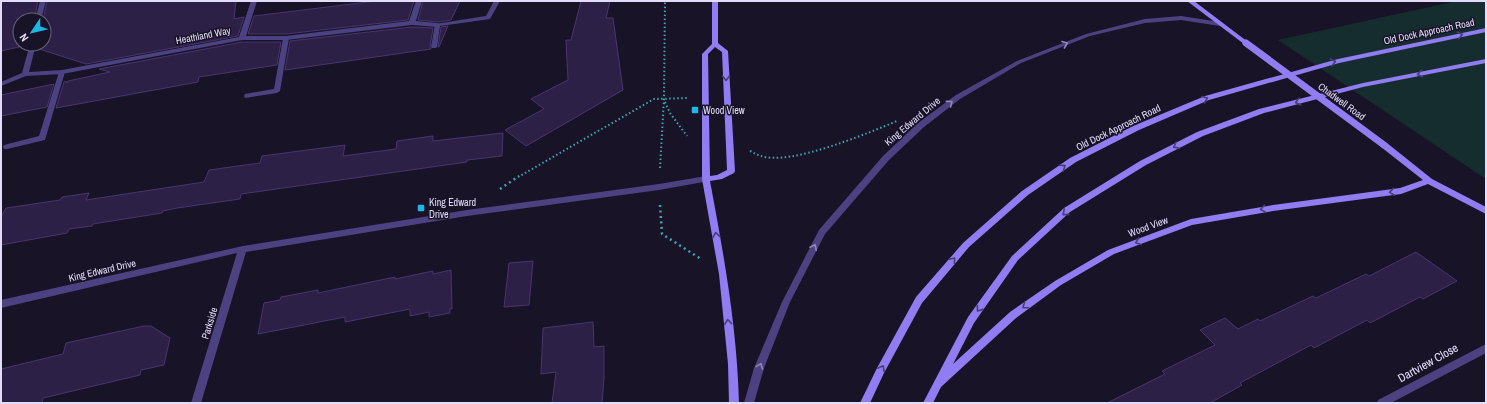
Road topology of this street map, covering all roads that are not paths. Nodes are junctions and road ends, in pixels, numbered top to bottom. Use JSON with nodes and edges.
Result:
{"nodes":[{"id":1,"x":43,"y":1,"type":"edge"},
{"id":2,"x":254,"y":1,"type":"edge"},
{"id":3,"x":419,"y":1,"type":"edge"},
{"id":4,"x":497,"y":1,"type":"edge"},
{"id":5,"x":715,"y":1,"type":"edge"},
{"id":6,"x":1190,"y":1,"type":"edge"},
{"id":7,"x":40,"y":12,"type":"edge"},
{"id":8,"x":412,"y":23,"type":"junction"},
{"id":9,"x":1220,"y":24,"type":"junction"},
{"id":10,"x":437,"y":25,"type":"junction"},
{"id":11,"x":1486,"y":30,"type":"edge"},
{"id":12,"x":242,"y":38,"type":"junction"},
{"id":13,"x":286,"y":38,"type":"junction"},
{"id":14,"x":715,"y":44,"type":"junction"},
{"id":15,"x":434,"y":48,"type":"dead end"},
{"id":16,"x":31,"y":52,"type":"edge"},
{"id":17,"x":1486,"y":61,"type":"edge"},
{"id":18,"x":62,"y":72,"type":"junction"},
{"id":19,"x":25,"y":74,"type":"junction"},
{"id":20,"x":1,"y":84,"type":"edge"},
{"id":21,"x":247,"y":96,"type":"dead end"},
{"id":22,"x":7,"y":147,"type":"dead end"},
{"id":23,"x":706,"y":179,"type":"junction"},
{"id":24,"x":1429,"y":181,"type":"junction"},
{"id":25,"x":1486,"y":211,"type":"edge"},
{"id":26,"x":242,"y":250,"type":"junction"},
{"id":27,"x":1,"y":304,"type":"edge"},
{"id":28,"x":1486,"y":348,"type":"edge"},
{"id":29,"x":937,"y":384,"type":"junction"},
{"id":30,"x":196,"y":403,"type":"edge"},
{"id":31,"x":734,"y":403,"type":"edge"},
{"id":32,"x":749,"y":403,"type":"edge"},
{"id":33,"x":865,"y":403,"type":"edge"},
{"id":34,"x":928,"y":403,"type":"edge"},
{"id":35,"x":1382,"y":403,"type":"edge"}],
"edges":[{"from":1,"to":7,"type":"street"},
{"from":2,"to":12,"type":"street"},
{"from":3,"to":8,"type":"street"},
{"from":4,"to":10,"type":"street","name":"Heathland Way"},
{"from":5,"to":14,"type":"street"},
{"from":6,"to":9,"type":"street","name":"Chadwell Road"},
{"from":8,"to":10,"type":"street","name":"Heathland Way"},
{"from":8,"to":13,"type":"street","name":"Heathland Way"},
{"from":9,"to":24,"type":"street","name":"Chadwell Road","bridge":true},
{"from":32,"to":9,"type":"street","name":"King Edward Drive","one_way":true},
{"from":10,"to":15,"type":"street"},
{"from":33,"to":11,"type":"street","name":"Old Dock Approach Road","one_way":true},
{"from":12,"to":13,"type":"street","name":"Heathland Way"},
{"from":12,"to":18,"type":"street","name":"Heathland Way"},
{"from":13,"to":21,"type":"street"},
{"from":14,"to":23,"type":"street"},
{"from":14,"to":23,"type":"street","one_way":true},
{"from":16,"to":19,"type":"street"},
{"from":17,"to":29,"type":"street","one_way":true},
{"from":18,"to":19,"type":"street","name":"Heathland Way"},
{"from":18,"to":22,"type":"street"},
{"from":19,"to":20,"type":"street","name":"Heathland Way"},
{"from":23,"to":26,"type":"street","name":"King Edward Drive"},
{"from":31,"to":23,"type":"street","one_way":true},
{"from":24,"to":25,"type":"street","name":"Chadwell Road"},
{"from":24,"to":29,"type":"street","name":"Wood View","one_way":true},
{"from":26,"to":27,"type":"street","name":"King Edward Drive"},
{"from":26,"to":30,"type":"street","name":"Parkside"},
{"from":28,"to":35,"type":"street","name":"Dartview Close"},
{"from":29,"to":34,"type":"street","name":"Wood View"}]}
